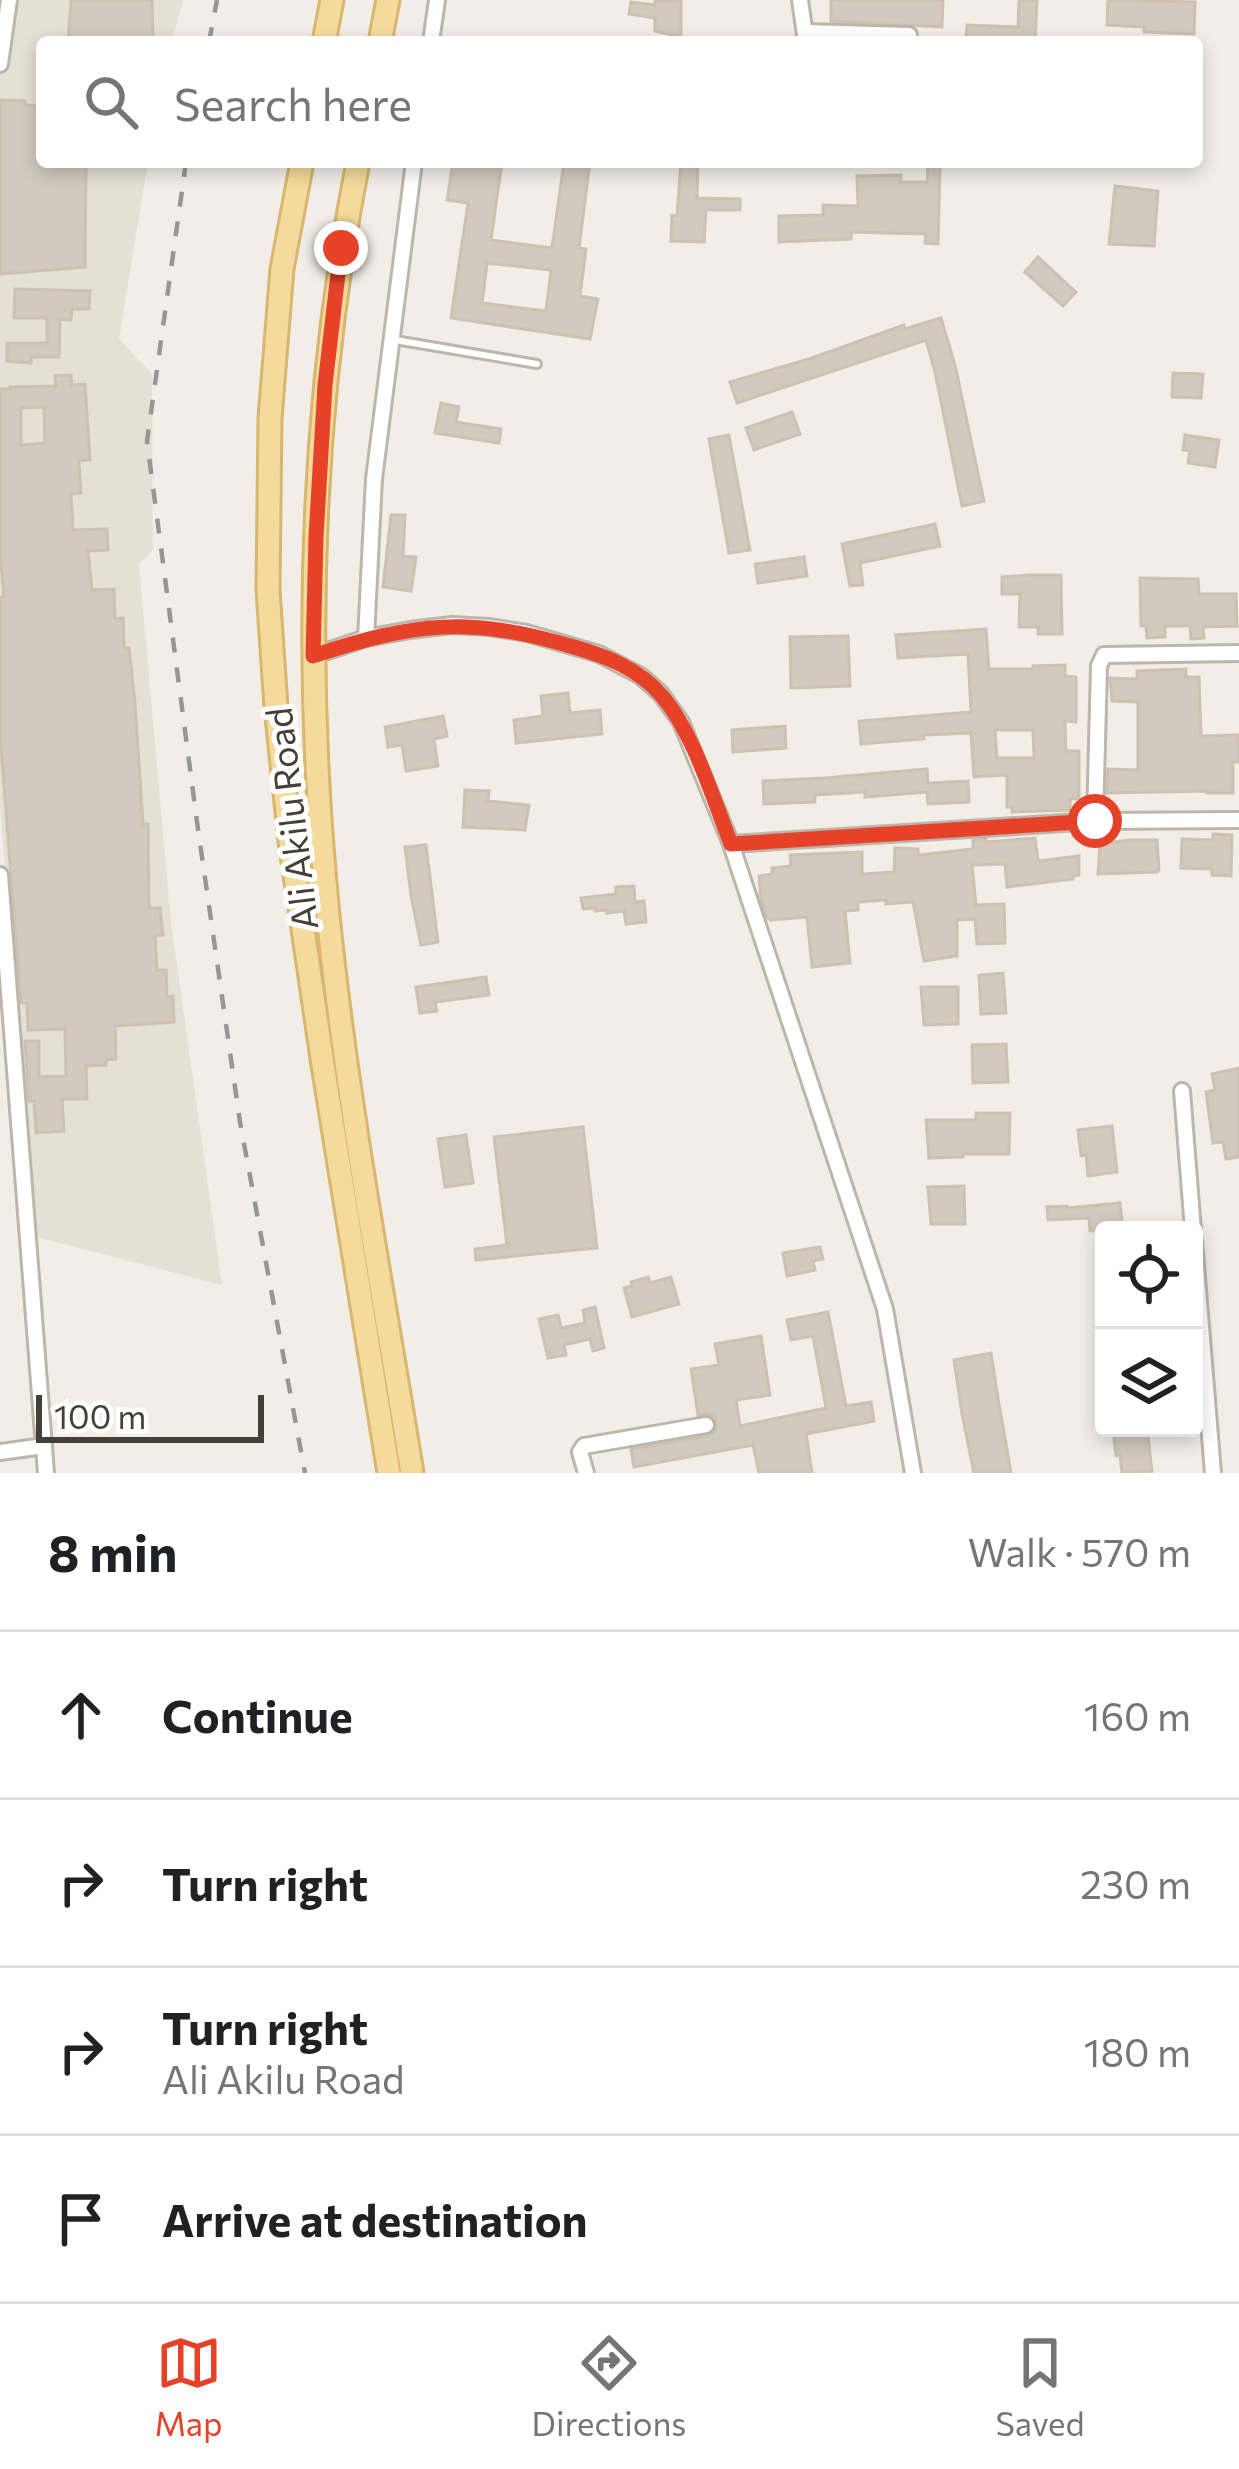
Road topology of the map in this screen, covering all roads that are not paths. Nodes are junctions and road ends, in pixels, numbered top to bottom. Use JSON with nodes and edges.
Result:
{"nodes":[{"id":1,"x":9,"y":0,"type":"edge"},
{"id":2,"x":332,"y":0,"type":"edge"},
{"id":3,"x":388,"y":0,"type":"edge"},
{"id":4,"x":436,"y":0,"type":"edge"},
{"id":5,"x":800,"y":0,"type":"edge"},
{"id":6,"x":909,"y":35,"type":"dead end"},
{"id":7,"x":325,"y":36,"type":"edge"},
{"id":8,"x":381,"y":36,"type":"edge"},
{"id":9,"x":432,"y":36,"type":"edge"},
{"id":10,"x":806,"y":36,"type":"edge"},
{"id":11,"x":858,"y":36,"type":"edge"},
{"id":12,"x":0,"y":64,"type":"edge"},
{"id":13,"x":301,"y":168,"type":"edge"},
{"id":14,"x":357,"y":168,"type":"edge"},
{"id":15,"x":413,"y":168,"type":"edge"},
{"id":16,"x":392,"y":339,"type":"junction"},
{"id":17,"x":537,"y":364,"type":"dead end"},
{"id":18,"x":366,"y":638,"type":"junction"},
{"id":19,"x":1239,"y":653,"type":"edge"},
{"id":20,"x":313,"y":656,"type":"junction"},
{"id":21,"x":1239,"y":820,"type":"edge"},
{"id":22,"x":1095,"y":821,"type":"junction"},
{"id":23,"x":731,"y":844,"type":"junction"},
{"id":24,"x":0,"y":875,"type":"edge"},
{"id":25,"x":1182,"y":1091,"type":"dead end"},
{"id":26,"x":1192,"y":1221,"type":"edge"},
{"id":27,"x":1201,"y":1329,"type":"edge"},
{"id":28,"x":706,"y":1425,"type":"dead end"},
{"id":29,"x":44,"y":1446,"type":"junction"},
{"id":30,"x":0,"y":1452,"type":"edge"},
{"id":31,"x":46,"y":1473,"type":"edge"},
{"id":32,"x":389,"y":1473,"type":"edge"},
{"id":33,"x":412,"y":1473,"type":"edge"},
{"id":34,"x":586,"y":1473,"type":"edge"},
{"id":35,"x":914,"y":1473,"type":"edge"},
{"id":36,"x":1213,"y":1473,"type":"edge"}],
"edges":[{"from":1,"to":12,"type":"street"},
{"from":2,"to":7,"type":"main road"},
{"from":3,"to":8,"type":"main road"},
{"from":4,"to":9,"type":"street"},
{"from":5,"to":10,"type":"street"},
{"from":6,"to":11,"type":"street"},
{"from":13,"to":32,"type":"main road","name":"Ali Akilu Road"},
{"from":14,"to":20,"type":"main road","name":"Ali Akilu Road"},
{"from":15,"to":16,"type":"street"},
{"from":16,"to":17,"type":"lane"},
{"from":16,"to":18,"type":"street"},
{"from":18,"to":20,"type":"street"},
{"from":18,"to":23,"type":"street"},
{"from":19,"to":22,"type":"street"},
{"from":20,"to":33,"type":"main road","name":"Ali Akilu Road"},
{"from":21,"to":22,"type":"street"},
{"from":22,"to":23,"type":"street"},
{"from":23,"to":35,"type":"street"},
{"from":24,"to":29,"type":"street"},
{"from":25,"to":26,"type":"street"},
{"from":27,"to":36,"type":"street"},
{"from":28,"to":34,"type":"street"},
{"from":29,"to":30,"type":"street"},
{"from":29,"to":31,"type":"street"}]}
